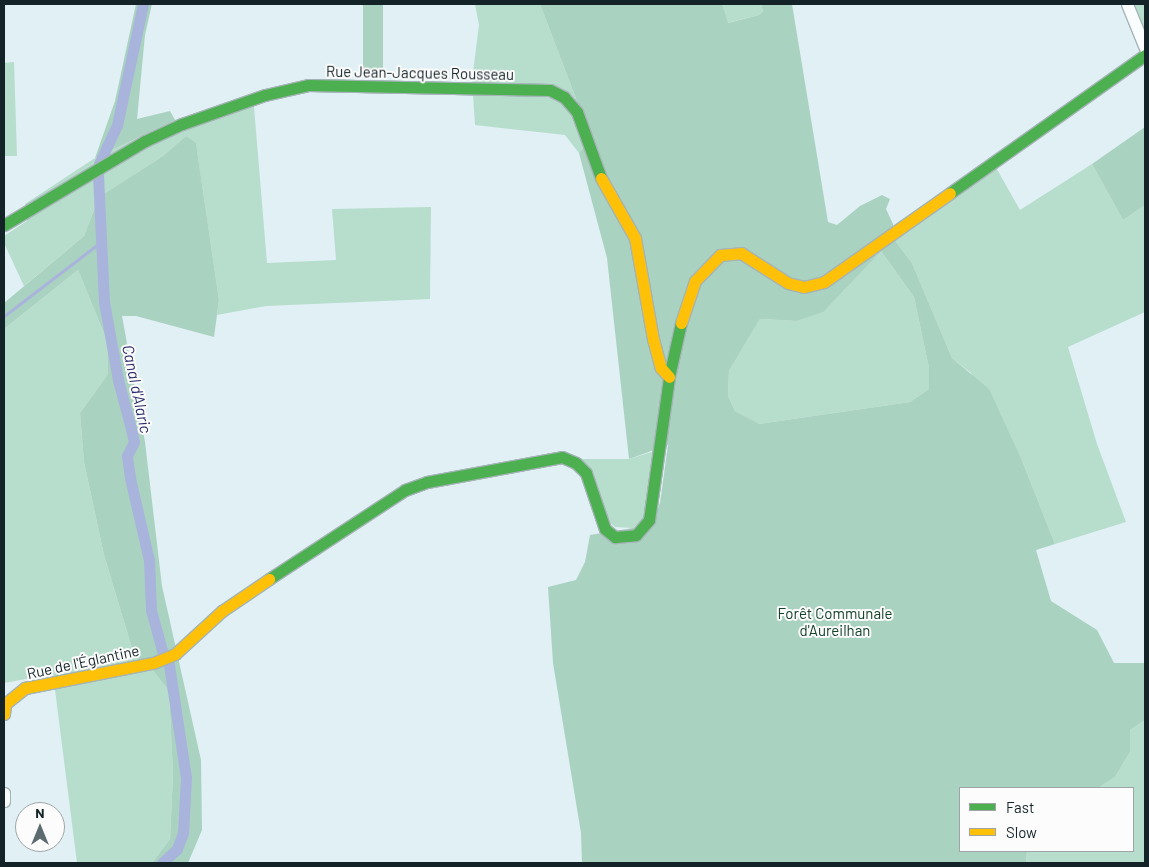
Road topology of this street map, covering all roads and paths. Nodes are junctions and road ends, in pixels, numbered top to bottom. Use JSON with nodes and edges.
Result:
{"nodes":[{"id":1,"x":1126,"y":4,"type":"edge"},
{"id":2,"x":1145,"y":48,"type":"edge"},
{"id":3,"x":1145,"y":55,"type":"edge"},
{"id":4,"x":4,"y":225,"type":"edge"},
{"id":5,"x":668,"y":377,"type":"junction"},
{"id":6,"x":4,"y":714,"type":"edge"},
{"id":7,"x":4,"y":793,"type":"edge"},
{"id":8,"x":4,"y":801,"type":"edge"}],
"edges":[{"from":1,"to":2,"type":"street"},
{"from":3,"to":5,"type":"street"},
{"from":4,"to":5,"type":"street","name":"Rue Jean-Jacques Rousseau"},
{"from":5,"to":6,"type":"street","name":"Rue de l'Églantine"},
{"from":7,"to":8,"type":"street"}]}
